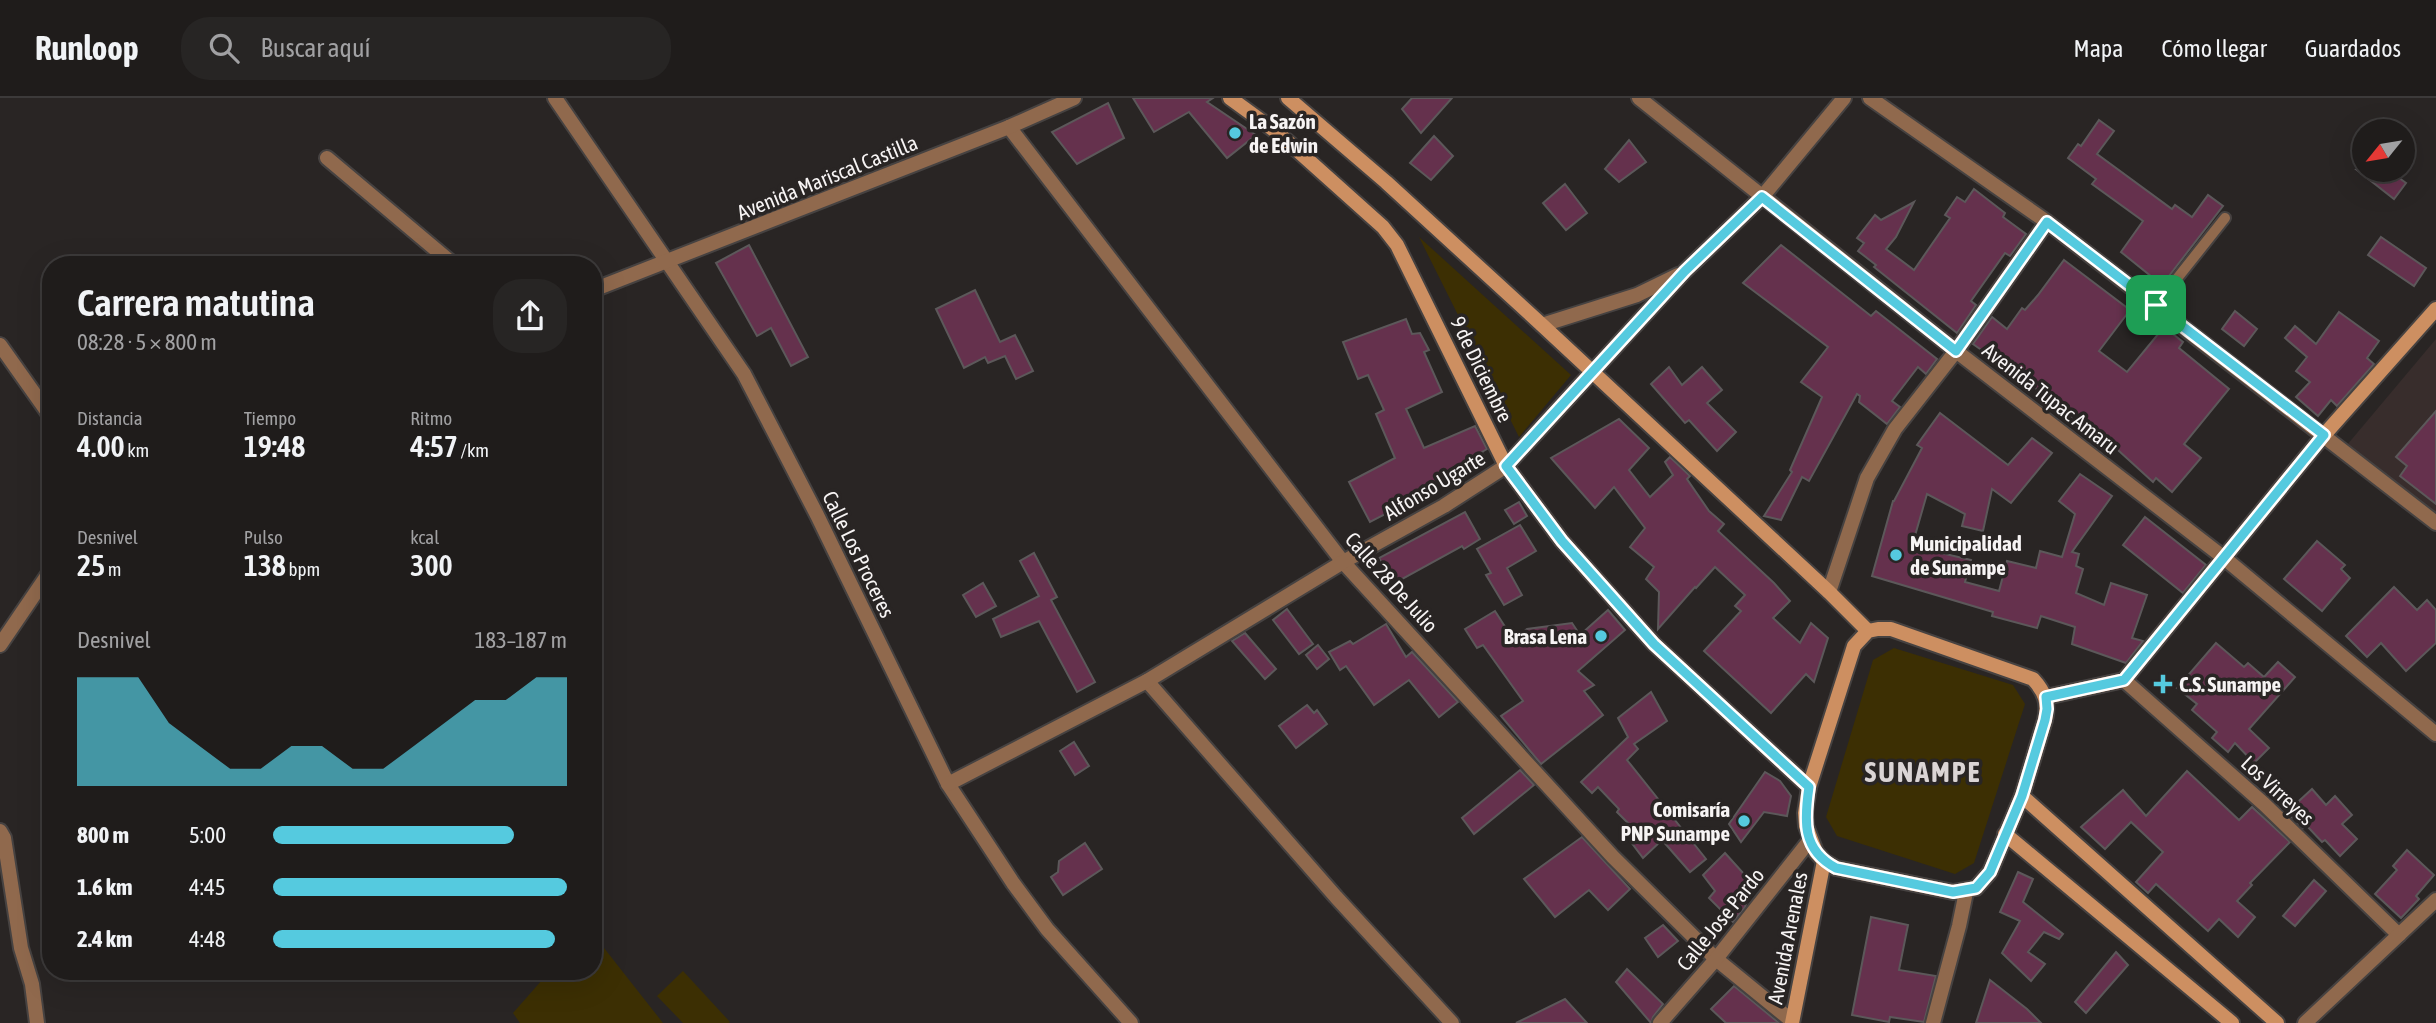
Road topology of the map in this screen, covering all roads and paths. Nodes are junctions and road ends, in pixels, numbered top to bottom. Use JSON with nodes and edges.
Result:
{"nodes":[{"id":1,"x":555,"y":98,"type":"edge"},
{"id":2,"x":1074,"y":98,"type":"edge"},
{"id":3,"x":1230,"y":98,"type":"edge"},
{"id":4,"x":1288,"y":98,"type":"edge"},
{"id":5,"x":1639,"y":98,"type":"edge"},
{"id":6,"x":1844,"y":98,"type":"edge"},
{"id":7,"x":1870,"y":98,"type":"edge"},
{"id":8,"x":1010,"y":127,"type":"junction"},
{"id":9,"x":327,"y":158,"type":"dead end"},
{"id":10,"x":1762,"y":197,"type":"junction"},
{"id":11,"x":2225,"y":218,"type":"dead end"},
{"id":12,"x":2047,"y":222,"type":"junction"},
{"id":13,"x":443,"y":256,"type":"edge"},
{"id":14,"x":666,"y":263,"type":"junction"},
{"id":15,"x":1685,"y":271,"type":"junction"},
{"id":16,"x":602,"y":286,"type":"edge"},
{"id":17,"x":2156,"y":305,"type":"junction"},
{"id":18,"x":2436,"y":309,"type":"edge"},
{"id":19,"x":1542,"y":325,"type":"junction"},
{"id":20,"x":0,"y":345,"type":"edge"},
{"id":21,"x":1956,"y":351,"type":"junction"},
{"id":22,"x":1592,"y":373,"type":"junction"},
{"id":23,"x":42,"y":404,"type":"edge"},
{"id":24,"x":2324,"y":435,"type":"junction"},
{"id":25,"x":1506,"y":466,"type":"junction"},
{"id":26,"x":2436,"y":523,"type":"edge"},
{"id":27,"x":2223,"y":557,"type":"junction"},
{"id":28,"x":1343,"y":562,"type":"junction"},
{"id":29,"x":42,"y":583,"type":"edge"},
{"id":30,"x":1829,"y":592,"type":"junction"},
{"id":31,"x":1868,"y":631,"type":"junction"},
{"id":32,"x":0,"y":645,"type":"edge"},
{"id":33,"x":2124,"y":680,"type":"junction"},
{"id":34,"x":1146,"y":681,"type":"junction"},
{"id":35,"x":2046,"y":697,"type":"junction"},
{"id":36,"x":2436,"y":734,"type":"edge"},
{"id":37,"x":948,"y":784,"type":"junction"},
{"id":38,"x":1809,"y":787,"type":"junction"},
{"id":39,"x":2022,"y":796,"type":"junction"},
{"id":40,"x":0,"y":831,"type":"edge"},
{"id":41,"x":2005,"y":834,"type":"junction"},
{"id":42,"x":1810,"y":840,"type":"junction"},
{"id":43,"x":1824,"y":861,"type":"junction"},
{"id":44,"x":1966,"y":892,"type":"junction"},
{"id":45,"x":2436,"y":900,"type":"edge"},
{"id":46,"x":2399,"y":935,"type":"junction"},
{"id":47,"x":1716,"y":959,"type":"junction"},
{"id":48,"x":1792,"y":1022,"type":"edge"},
{"id":49,"x":37,"y":1023,"type":"edge"},
{"id":50,"x":1131,"y":1023,"type":"edge"},
{"id":51,"x":1452,"y":1023,"type":"edge"},
{"id":52,"x":1660,"y":1023,"type":"edge"},
{"id":53,"x":1933,"y":1023,"type":"edge"},
{"id":54,"x":2232,"y":1023,"type":"edge"},
{"id":55,"x":2277,"y":1023,"type":"edge"},
{"id":56,"x":2305,"y":1023,"type":"edge"}],
"edges":[{"from":1,"to":14,"type":"street","name":"Calle Los Proceres"},
{"from":2,"to":8,"type":"street","name":"Avenida Mariscal Castilla"},
{"from":3,"to":25,"type":"main road","name":"9 de Diciembre"},
{"from":4,"to":19,"type":"main road"},
{"from":5,"to":10,"type":"street","name":"Avenida Tupac Amaru"},
{"from":6,"to":10,"type":"street","name":"Alfonso Ugarte"},
{"from":7,"to":12,"type":"street"},
{"from":8,"to":14,"type":"street","name":"Avenida Mariscal Castilla"},
{"from":8,"to":28,"type":"street","name":"Calle 28 De Julio"},
{"from":9,"to":13,"type":"street"},
{"from":10,"to":15,"type":"street","name":"Alfonso Ugarte"},
{"from":10,"to":21,"type":"street","name":"Avenida Tupac Amaru"},
{"from":11,"to":17,"type":"lane"},
{"from":12,"to":17,"type":"street"},
{"from":12,"to":21,"type":"street"},
{"from":14,"to":16,"type":"street","name":"Avenida Mariscal Castilla"},
{"from":14,"to":37,"type":"street","name":"Calle Los Proceres"},
{"from":15,"to":19,"type":"street"},
{"from":15,"to":22,"type":"street","name":"Alfonso Ugarte"},
{"from":17,"to":24,"type":"street"},
{"from":18,"to":24,"type":"main road"},
{"from":19,"to":22,"type":"main road"},
{"from":20,"to":23,"type":"street"},
{"from":21,"to":27,"type":"street","name":"Avenida Tupac Amaru"},
{"from":21,"to":30,"type":"street"},
{"from":22,"to":25,"type":"street","name":"Alfonso Ugarte"},
{"from":22,"to":30,"type":"main road"},
{"from":24,"to":26,"type":"street"},
{"from":24,"to":27,"type":"main road"},
{"from":25,"to":28,"type":"street","name":"Alfonso Ugarte"},
{"from":25,"to":38,"type":"main road","name":"9 de Diciembre"},
{"from":27,"to":33,"type":"main road"},
{"from":27,"to":36,"type":"street","name":"Avenida Tupac Amaru"},
{"from":28,"to":34,"type":"street","name":"Alfonso Ugarte"},
{"from":28,"to":47,"type":"street","name":"Calle 28 De Julio"},
{"from":29,"to":32,"type":"street"},
{"from":30,"to":31,"type":"main road"},
{"from":31,"to":35,"type":"main road"},
{"from":31,"to":38,"type":"main road"},
{"from":33,"to":35,"type":"main road"},
{"from":33,"to":46,"type":"street","name":"Los Virreyes"},
{"from":34,"to":37,"type":"street","name":"Alfonso Ugarte"},
{"from":34,"to":51,"type":"street"},
{"from":35,"to":39,"type":"main road"},
{"from":37,"to":50,"type":"street","name":"Calle Los Proceres"},
{"from":38,"to":42,"type":"main road"},
{"from":39,"to":41,"type":"main road"},
{"from":39,"to":55,"type":"main road"},
{"from":40,"to":49,"type":"street"},
{"from":41,"to":44,"type":"main road"},
{"from":41,"to":54,"type":"main road"},
{"from":42,"to":43,"type":"main road"},
{"from":42,"to":47,"type":"street","name":"Calle Jose Pardo"},
{"from":43,"to":44,"type":"main road"},
{"from":43,"to":48,"type":"main road","name":"Avenida Arenales"},
{"from":44,"to":53,"type":"street"},
{"from":45,"to":46,"type":"street"},
{"from":46,"to":56,"type":"street"},
{"from":47,"to":48,"type":"street","name":"Calle 28 De Julio"},
{"from":47,"to":52,"type":"street","name":"Calle Jose Pardo"}]}
